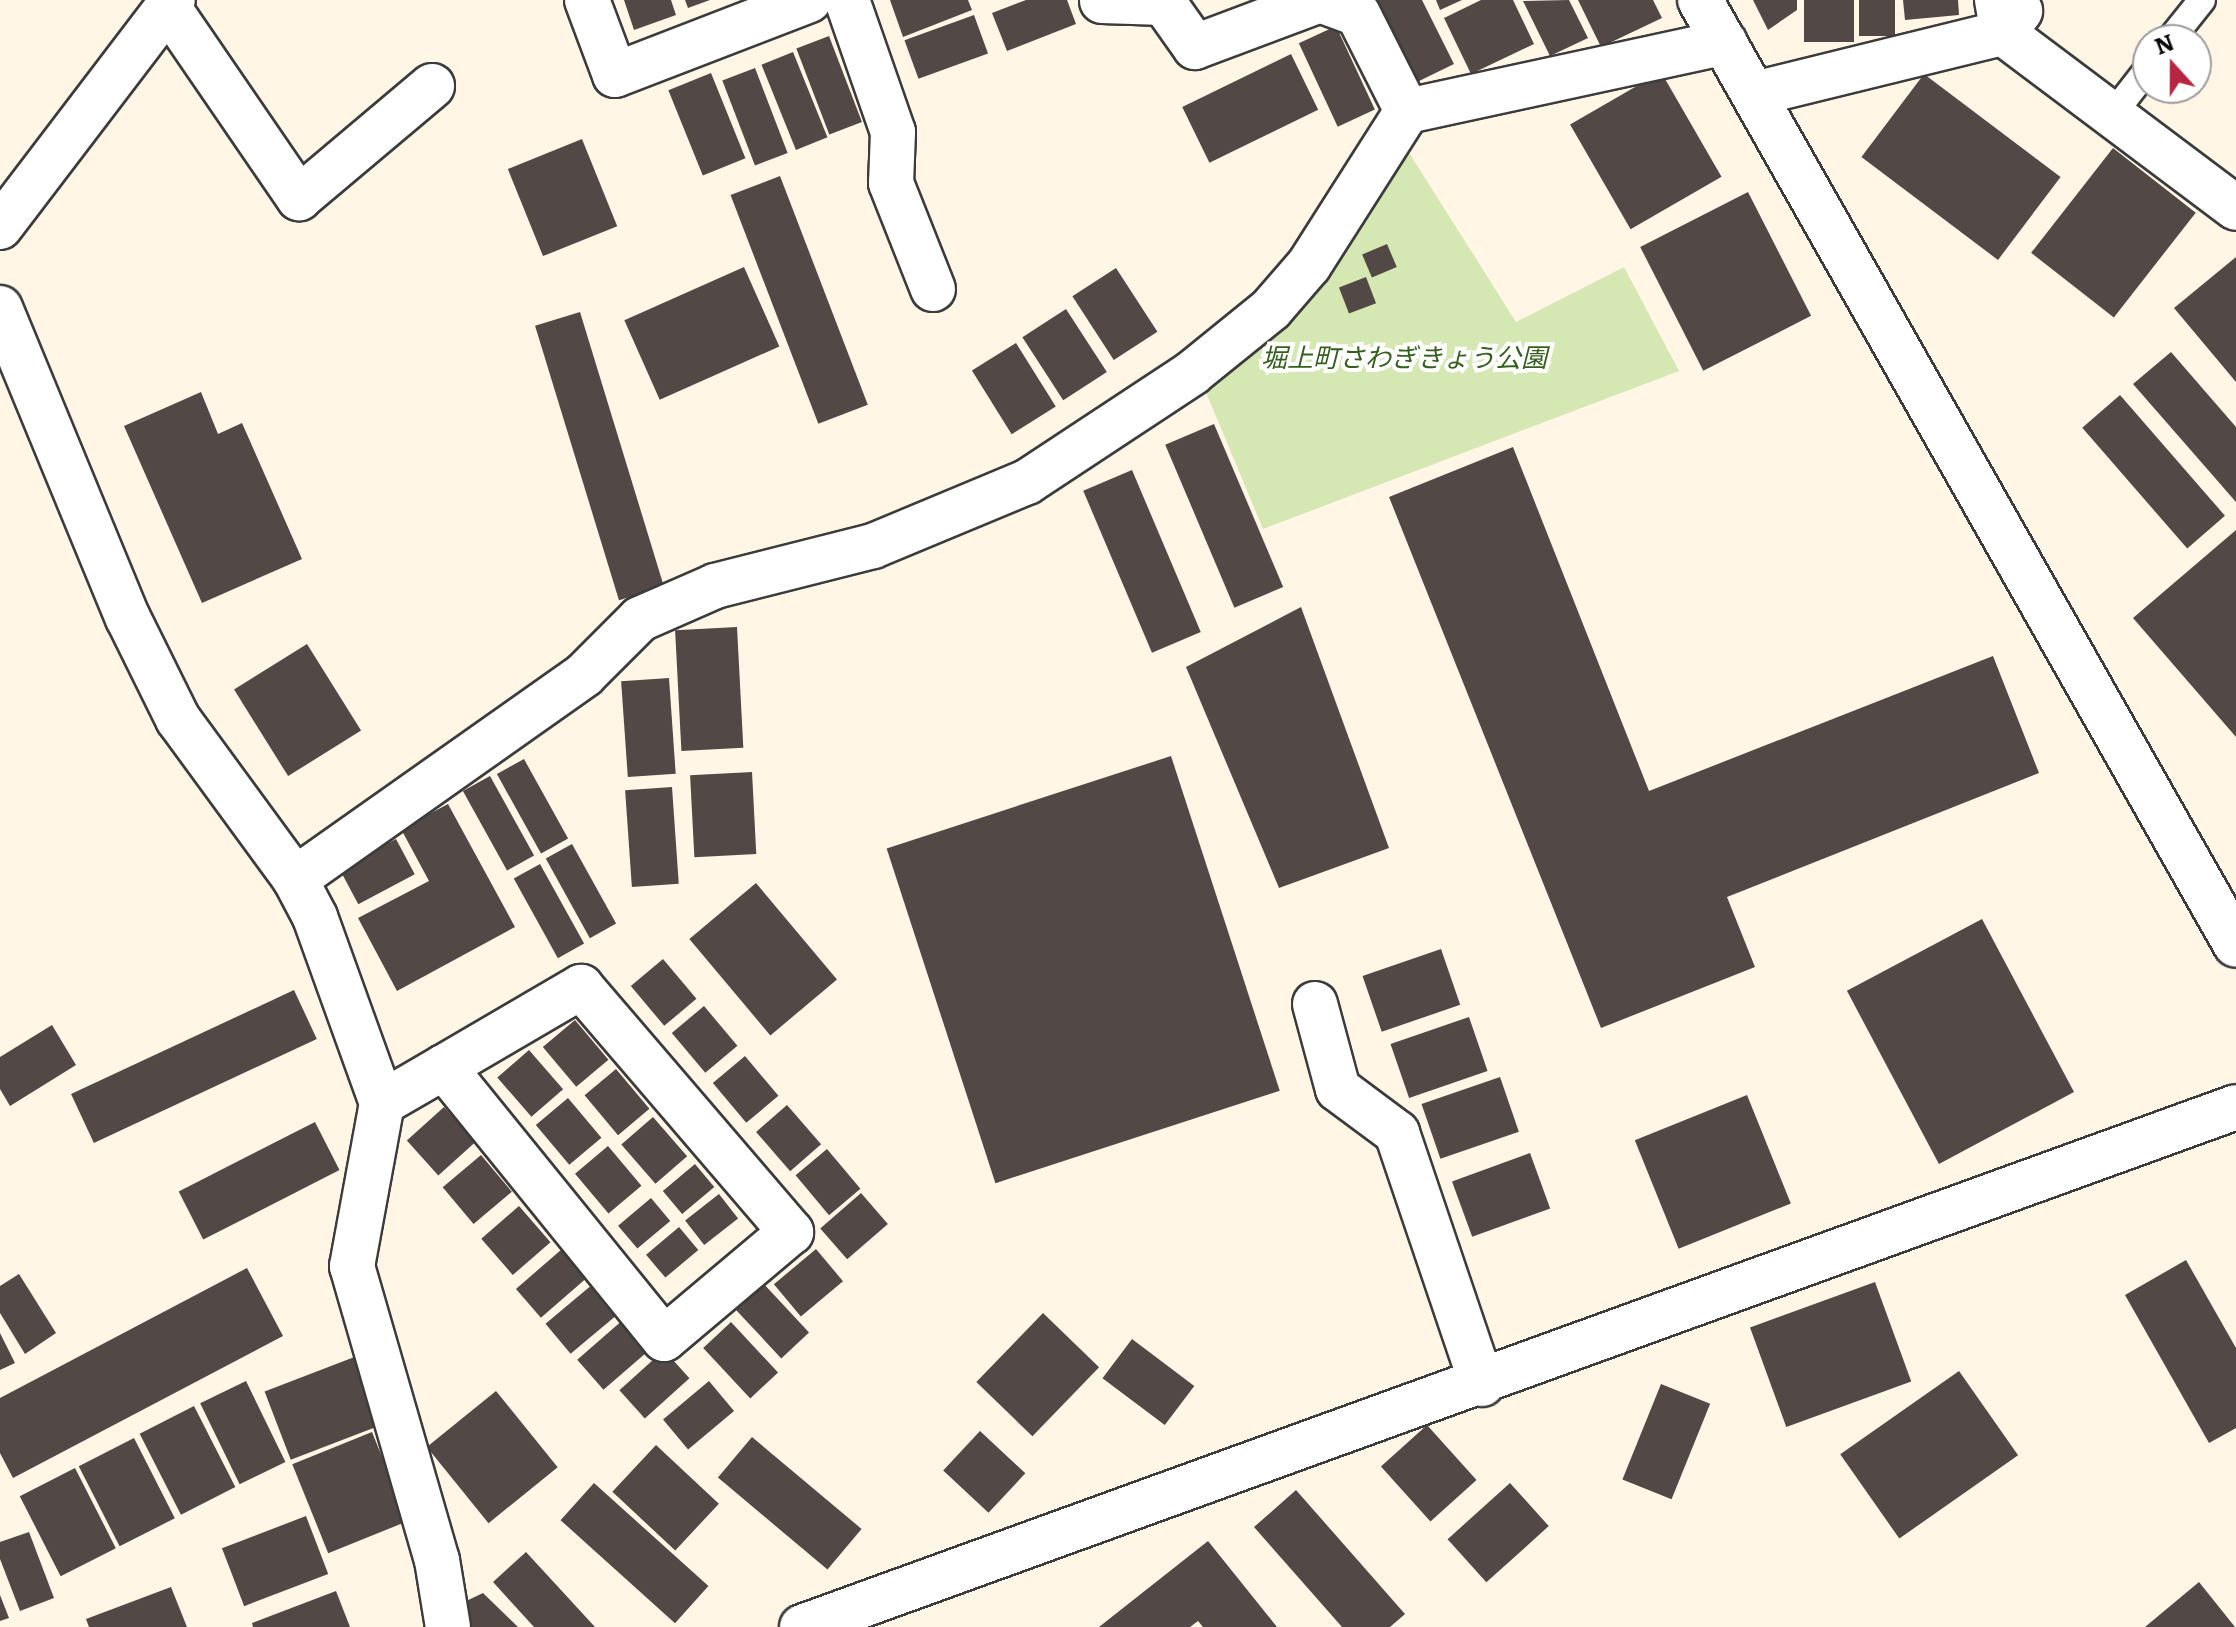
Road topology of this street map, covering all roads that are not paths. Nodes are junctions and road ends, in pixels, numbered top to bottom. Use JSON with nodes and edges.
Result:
{"nodes":[{"id":1,"x":587,"y":0,"type":"edge"},
{"id":2,"x":809,"y":0,"type":"edge"},
{"id":3,"x":847,"y":0,"type":"edge"},
{"id":4,"x":1700,"y":0,"type":"edge"},
{"id":5,"x":2202,"y":0,"type":"edge"},
{"id":6,"x":1102,"y":1,"type":"edge"},
{"id":7,"x":171,"y":4,"type":"edge"},
{"id":8,"x":2010,"y":11,"type":"edge"},
{"id":9,"x":2183,"y":24,"type":"edge"},
{"id":10,"x":1725,"y":42,"type":"junction"},
{"id":11,"x":432,"y":86,"type":"dead end"},
{"id":12,"x":2132,"y":89,"type":"edge"},
{"id":13,"x":1754,"y":94,"type":"junction"},
{"id":14,"x":1407,"y":111,"type":"junction"},
{"id":15,"x":2112,"y":115,"type":"junction"},
{"id":16,"x":2236,"y":208,"type":"edge"},
{"id":17,"x":0,"y":227,"type":"edge"},
{"id":18,"x":933,"y":289,"type":"dead end"},
{"id":19,"x":0,"y":308,"type":"edge"},
{"id":20,"x":295,"y":879,"type":"junction"},
{"id":21,"x":2225,"y":898,"type":"edge"},
{"id":22,"x":2236,"y":945,"type":"edge"},
{"id":23,"x":1315,"y":1004,"type":"dead end"},
{"id":24,"x":444,"y":1067,"type":"junction"},
{"id":25,"x":382,"y":1103,"type":"junction"},
{"id":26,"x":2236,"y":1107,"type":"edge"},
{"id":27,"x":1482,"y":1384,"type":"junction"},
{"id":28,"x":448,"y":1627,"type":"edge"},
{"id":29,"x":802,"y":1627,"type":"edge"}],
"edges":[{"from":1,"to":2,"type":"street"},
{"from":3,"to":18,"type":"street"},
{"from":4,"to":10,"type":"street"},
{"from":5,"to":9,"type":"lane"},
{"from":6,"to":14,"type":"street"},
{"from":7,"to":11,"type":"street"},
{"from":7,"to":17,"type":"street"},
{"from":8,"to":13,"type":"street"},
{"from":8,"to":15,"type":"street"},
{"from":10,"to":13,"type":"street"},
{"from":10,"to":14,"type":"street"},
{"from":12,"to":15,"type":"lane"},
{"from":13,"to":21,"type":"street"},
{"from":14,"to":20,"type":"street"},
{"from":15,"to":16,"type":"street"},
{"from":19,"to":20,"type":"street"},
{"from":20,"to":25,"type":"street"},
{"from":21,"to":22,"type":"street"},
{"from":23,"to":27,"type":"street"},
{"from":24,"to":24,"type":"street"},
{"from":24,"to":25,"type":"street"},
{"from":25,"to":28,"type":"street"},
{"from":26,"to":27,"type":"street"},
{"from":27,"to":29,"type":"street"}]}
